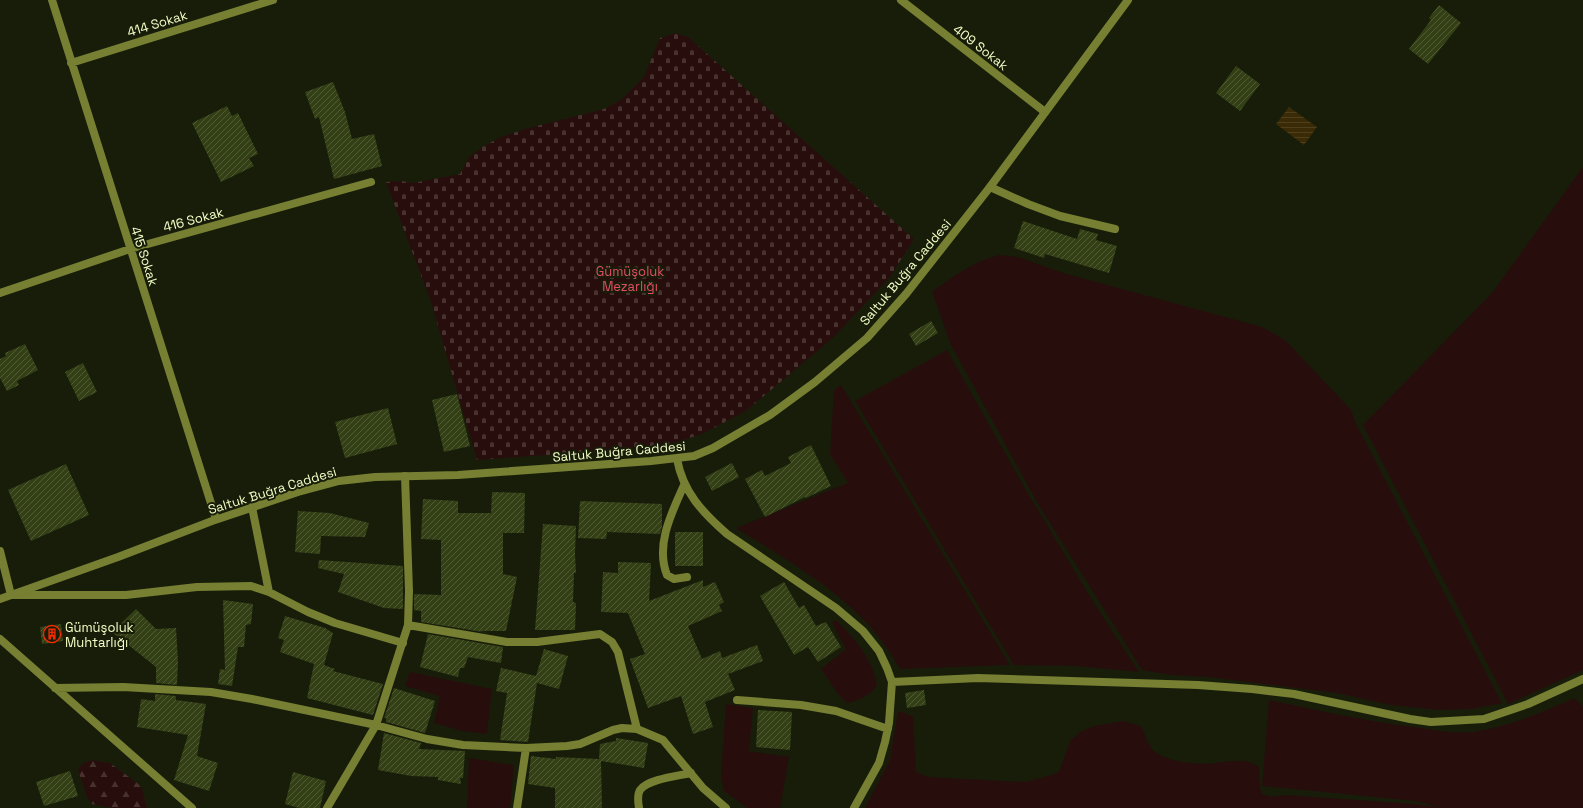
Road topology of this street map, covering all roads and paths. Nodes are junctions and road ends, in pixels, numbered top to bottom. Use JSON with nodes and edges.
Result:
{"nodes":[{"id":1,"x":52,"y":0,"type":"edge"},
{"id":2,"x":273,"y":0,"type":"edge"},
{"id":3,"x":901,"y":0,"type":"edge"},
{"id":4,"x":1128,"y":0,"type":"edge"},
{"id":5,"x":71,"y":63,"type":"junction"},
{"id":6,"x":1045,"y":112,"type":"junction"},
{"id":7,"x":371,"y":182,"type":"dead end"},
{"id":8,"x":990,"y":186,"type":"junction"},
{"id":9,"x":1115,"y":229,"type":"dead end"},
{"id":10,"x":130,"y":249,"type":"junction"},
{"id":11,"x":0,"y":293,"type":"edge"},
{"id":12,"x":677,"y":459,"type":"junction"},
{"id":13,"x":405,"y":476,"type":"junction"},
{"id":14,"x":684,"y":485,"type":"junction"},
{"id":15,"x":252,"y":507,"type":"junction"},
{"id":16,"x":216,"y":519,"type":"junction"},
{"id":17,"x":0,"y":551,"type":"edge"},
{"id":18,"x":687,"y":577,"type":"dead end"},
{"id":19,"x":269,"y":592,"type":"junction"},
{"id":20,"x":11,"y":595,"type":"junction"},
{"id":21,"x":0,"y":599,"type":"edge"},
{"id":22,"x":408,"y":625,"type":"junction"},
{"id":23,"x":0,"y":639,"type":"edge"},
{"id":24,"x":403,"y":643,"type":"junction"},
{"id":25,"x":1583,"y":679,"type":"edge"},
{"id":26,"x":892,"y":682,"type":"junction"},
{"id":27,"x":55,"y":688,"type":"junction"},
{"id":28,"x":737,"y":700,"type":"dead end"},
{"id":29,"x":376,"y":725,"type":"junction"},
{"id":30,"x":637,"y":729,"type":"junction"},
{"id":31,"x":888,"y":729,"type":"junction"},
{"id":32,"x":526,"y":748,"type":"junction"},
{"id":33,"x":691,"y":773,"type":"junction"},
{"id":34,"x":192,"y":808,"type":"edge"},
{"id":35,"x":327,"y":808,"type":"edge"},
{"id":36,"x":517,"y":808,"type":"edge"},
{"id":37,"x":638,"y":808,"type":"edge"},
{"id":38,"x":726,"y":808,"type":"edge"},
{"id":39,"x":854,"y":808,"type":"edge"}],
"edges":[{"from":1,"to":5,"type":"street","name":"415 Sokak"},
{"from":2,"to":5,"type":"street","name":"414 Sokak"},
{"from":3,"to":6,"type":"street","name":"409 Sokak"},
{"from":4,"to":6,"type":"street","name":"Saltuk Buğra Caddesi"},
{"from":5,"to":10,"type":"street","name":"415 Sokak"},
{"from":6,"to":8,"type":"street","name":"Saltuk Buğra Caddesi"},
{"from":7,"to":10,"type":"street","name":"416 Sokak"},
{"from":8,"to":9,"type":"street"},
{"from":8,"to":12,"type":"street","name":"Saltuk Buğra Caddesi"},
{"from":10,"to":11,"type":"street","name":"416 Sokak"},
{"from":10,"to":16,"type":"street","name":"415 Sokak"},
{"from":12,"to":13,"type":"street","name":"Saltuk Buğra Caddesi"},
{"from":12,"to":14,"type":"street"},
{"from":13,"to":15,"type":"street","name":"Saltuk Buğra Caddesi"},
{"from":13,"to":22,"type":"street"},
{"from":14,"to":18,"type":"street"},
{"from":14,"to":26,"type":"street"},
{"from":15,"to":16,"type":"street","name":"Saltuk Buğra Caddesi"},
{"from":15,"to":19,"type":"street"},
{"from":16,"to":20,"type":"street","name":"Saltuk Buğra Caddesi"},
{"from":17,"to":20,"type":"street"},
{"from":19,"to":20,"type":"street"},
{"from":19,"to":24,"type":"street"},
{"from":20,"to":21,"type":"street","name":"Saltuk Buğra Caddesi"},
{"from":22,"to":24,"type":"street"},
{"from":22,"to":30,"type":"street"},
{"from":23,"to":27,"type":"street"},
{"from":24,"to":29,"type":"street"},
{"from":25,"to":26,"type":"street"},
{"from":26,"to":31,"type":"street"},
{"from":27,"to":29,"type":"street"},
{"from":27,"to":34,"type":"street"},
{"from":28,"to":31,"type":"street"},
{"from":29,"to":32,"type":"street"},
{"from":29,"to":35,"type":"street"},
{"from":30,"to":32,"type":"street"},
{"from":30,"to":33,"type":"street"},
{"from":31,"to":39,"type":"street"},
{"from":32,"to":36,"type":"street"},
{"from":33,"to":37,"type":"street"},
{"from":33,"to":38,"type":"street"}]}
